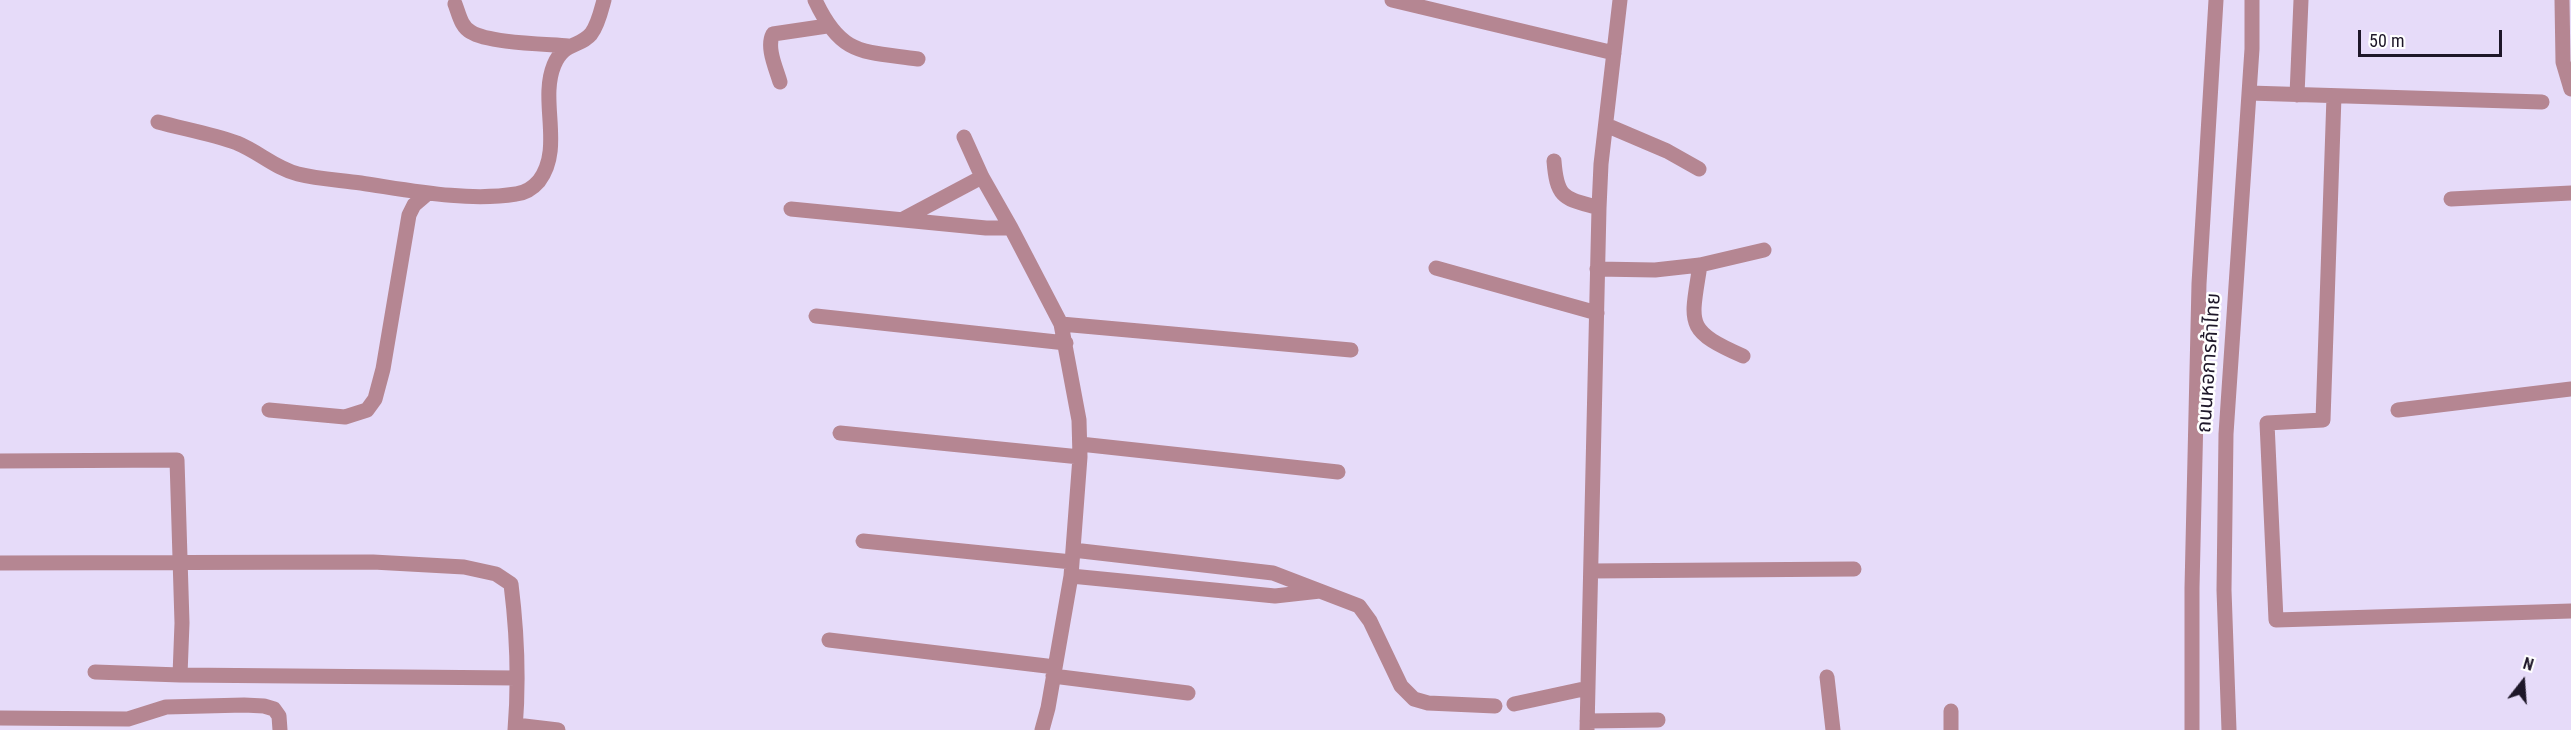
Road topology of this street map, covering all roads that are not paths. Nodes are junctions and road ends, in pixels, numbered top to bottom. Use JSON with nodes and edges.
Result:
{"nodes":[{"id":1,"x":604,"y":0,"type":"edge"},
{"id":2,"x":815,"y":0,"type":"edge"},
{"id":3,"x":1392,"y":0,"type":"edge"},
{"id":4,"x":1620,"y":0,"type":"edge"},
{"id":5,"x":2216,"y":0,"type":"edge"},
{"id":6,"x":2252,"y":0,"type":"edge"},
{"id":7,"x":2301,"y":0,"type":"edge"},
{"id":8,"x":2562,"y":0,"type":"edge"},
{"id":9,"x":455,"y":4,"type":"dead end"},
{"id":10,"x":827,"y":26,"type":"junction"},
{"id":11,"x":568,"y":46,"type":"junction"},
{"id":12,"x":1614,"y":53,"type":"junction"},
{"id":13,"x":918,"y":59,"type":"dead end"},
{"id":14,"x":780,"y":82,"type":"dead end"},
{"id":15,"x":2571,"y":89,"type":"edge"},
{"id":16,"x":2249,"y":93,"type":"junction"},
{"id":17,"x":2297,"y":95,"type":"junction"},
{"id":18,"x":2334,"y":96,"type":"junction"},
{"id":19,"x":2542,"y":102,"type":"dead end"},
{"id":20,"x":158,"y":122,"type":"dead end"},
{"id":21,"x":1606,"y":124,"type":"junction"},
{"id":22,"x":964,"y":137,"type":"dead end"},
{"id":23,"x":1554,"y":161,"type":"dead end"},
{"id":24,"x":1699,"y":169,"type":"dead end"},
{"id":25,"x":982,"y":177,"type":"junction"},
{"id":26,"x":428,"y":193,"type":"junction"},
{"id":27,"x":2571,"y":193,"type":"edge"},
{"id":28,"x":2451,"y":199,"type":"dead end"},
{"id":29,"x":1599,"y":208,"type":"junction"},
{"id":30,"x":791,"y":209,"type":"dead end"},
{"id":31,"x":902,"y":219,"type":"junction"},
{"id":32,"x":1011,"y":228,"type":"junction"},
{"id":33,"x":1764,"y":250,"type":"dead end"},
{"id":34,"x":1700,"y":265,"type":"junction"},
{"id":35,"x":1436,"y":268,"type":"dead end"},
{"id":36,"x":1597,"y":269,"type":"junction"},
{"id":37,"x":1596,"y":313,"type":"junction"},
{"id":38,"x":816,"y":316,"type":"dead end"},
{"id":39,"x":1061,"y":324,"type":"junction"},
{"id":40,"x":1066,"y":343,"type":"junction"},
{"id":41,"x":1351,"y":350,"type":"dead end"},
{"id":42,"x":1743,"y":356,"type":"dead end"},
{"id":43,"x":2571,"y":389,"type":"edge"},
{"id":44,"x":269,"y":410,"type":"dead end"},
{"id":45,"x":2398,"y":410,"type":"dead end"},
{"id":46,"x":840,"y":433,"type":"dead end"},
{"id":47,"x":1080,"y":451,"type":"junction"},
{"id":48,"x":0,"y":461,"type":"edge"},
{"id":49,"x":1338,"y":472,"type":"dead end"},
{"id":50,"x":863,"y":541,"type":"dead end"},
{"id":51,"x":178,"y":561,"type":"junction"},
{"id":52,"x":0,"y":563,"type":"edge"},
{"id":53,"x":1072,"y":563,"type":"junction"},
{"id":54,"x":1214,"y":565,"type":"junction"},
{"id":55,"x":1854,"y":569,"type":"dead end"},
{"id":56,"x":1591,"y":571,"type":"junction"},
{"id":57,"x":1212,"y":590,"type":"junction"},
{"id":58,"x":1320,"y":591,"type":"junction"},
{"id":59,"x":2571,"y":611,"type":"edge"},
{"id":60,"x":829,"y":640,"type":"dead end"},
{"id":61,"x":95,"y":672,"type":"dead end"},
{"id":62,"x":1054,"y":672,"type":"junction"},
{"id":63,"x":180,"y":675,"type":"junction"},
{"id":64,"x":1827,"y":677,"type":"dead end"},
{"id":65,"x":517,"y":678,"type":"junction"},
{"id":66,"x":1588,"y":688,"type":"junction"},
{"id":67,"x":1188,"y":693,"type":"dead end"},
{"id":68,"x":1514,"y":704,"type":"dead end"},
{"id":69,"x":1495,"y":706,"type":"dead end"},
{"id":70,"x":1951,"y":711,"type":"dead end"},
{"id":71,"x":0,"y":718,"type":"edge"},
{"id":72,"x":1659,"y":720,"type":"dead end"},
{"id":73,"x":1587,"y":725,"type":"edge"},
{"id":74,"x":515,"y":728,"type":"edge"},
{"id":75,"x":280,"y":730,"type":"edge"},
{"id":76,"x":558,"y":730,"type":"edge"},
{"id":77,"x":1042,"y":730,"type":"edge"},
{"id":78,"x":1833,"y":730,"type":"edge"},
{"id":79,"x":1951,"y":730,"type":"edge"},
{"id":80,"x":2192,"y":730,"type":"edge"},
{"id":81,"x":2229,"y":730,"type":"edge"}],
"edges":[{"from":1,"to":11,"type":"street"},
{"from":2,"to":10,"type":"street"},
{"from":3,"to":12,"type":"street"},
{"from":4,"to":12,"type":"street"},
{"from":5,"to":80,"type":"street","name":"ถนนหอการค้าไทย"},
{"from":6,"to":16,"type":"street","name":"ถนนหอการค้าไทย"},
{"from":7,"to":17,"type":"street"},
{"from":8,"to":15,"type":"street"},
{"from":9,"to":11,"type":"street"},
{"from":10,"to":13,"type":"street"},
{"from":10,"to":14,"type":"street"},
{"from":11,"to":26,"type":"street"},
{"from":12,"to":21,"type":"street"},
{"from":16,"to":17,"type":"street"},
{"from":16,"to":81,"type":"street","name":"ถนนหอการค้าไทย"},
{"from":17,"to":18,"type":"street"},
{"from":18,"to":19,"type":"street"},
{"from":18,"to":59,"type":"street"},
{"from":20,"to":26,"type":"street"},
{"from":21,"to":24,"type":"street"},
{"from":21,"to":29,"type":"street"},
{"from":22,"to":25,"type":"street"},
{"from":23,"to":29,"type":"street"},
{"from":25,"to":31,"type":"street"},
{"from":25,"to":32,"type":"street"},
{"from":26,"to":44,"type":"street"},
{"from":27,"to":28,"type":"street"},
{"from":29,"to":36,"type":"street"},
{"from":30,"to":31,"type":"street"},
{"from":31,"to":32,"type":"street"},
{"from":32,"to":39,"type":"street"},
{"from":33,"to":34,"type":"street"},
{"from":34,"to":36,"type":"street"},
{"from":34,"to":42,"type":"street"},
{"from":35,"to":37,"type":"street"},
{"from":36,"to":37,"type":"street"},
{"from":37,"to":56,"type":"street"},
{"from":38,"to":40,"type":"street"},
{"from":39,"to":40,"type":"street"},
{"from":39,"to":41,"type":"street"},
{"from":40,"to":47,"type":"street"},
{"from":43,"to":45,"type":"street"},
{"from":46,"to":47,"type":"street"},
{"from":47,"to":49,"type":"street"},
{"from":47,"to":53,"type":"street"},
{"from":48,"to":51,"type":"street"},
{"from":50,"to":53,"type":"street"},
{"from":51,"to":52,"type":"street"},
{"from":51,"to":63,"type":"street"},
{"from":51,"to":65,"type":"street"},
{"from":53,"to":54,"type":"street"},
{"from":53,"to":57,"type":"street"},
{"from":53,"to":62,"type":"street"},
{"from":54,"to":57,"type":"street"},
{"from":54,"to":58,"type":"street"},
{"from":55,"to":56,"type":"street"},
{"from":56,"to":66,"type":"street"},
{"from":57,"to":58,"type":"street"},
{"from":58,"to":69,"type":"street"},
{"from":60,"to":62,"type":"street"},
{"from":61,"to":63,"type":"street"},
{"from":62,"to":67,"type":"street"},
{"from":62,"to":77,"type":"street"},
{"from":63,"to":65,"type":"street"},
{"from":64,"to":78,"type":"street"},
{"from":65,"to":74,"type":"street"},
{"from":66,"to":68,"type":"street"},
{"from":66,"to":73,"type":"street"},
{"from":70,"to":79,"type":"street"},
{"from":71,"to":75,"type":"street"},
{"from":72,"to":73,"type":"street"},
{"from":74,"to":76,"type":"street"}]}
